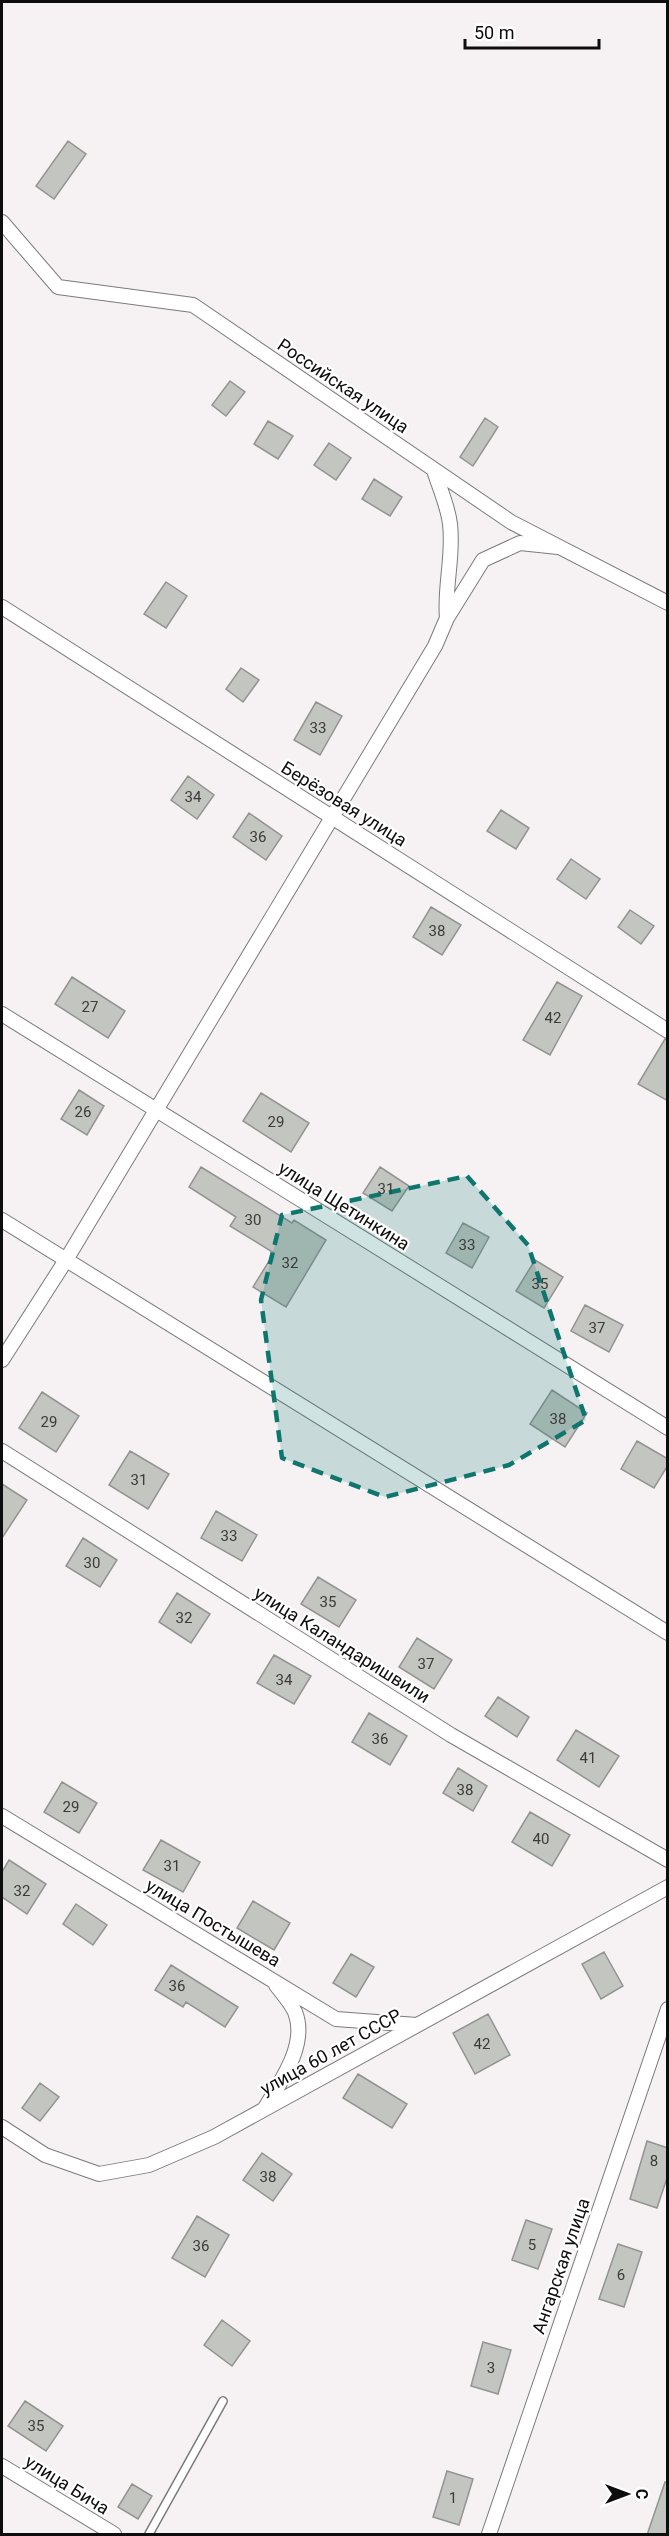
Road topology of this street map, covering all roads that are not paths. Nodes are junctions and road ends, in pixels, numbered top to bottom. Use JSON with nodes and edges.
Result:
{"nodes":[{"id":1,"x":2,"y":222,"type":"edge"},
{"id":2,"x":434,"y":470,"type":"junction"},
{"id":3,"x":558,"y":547,"type":"junction"},
{"id":4,"x":668,"y":603,"type":"edge"},
{"id":5,"x":2,"y":607,"type":"edge"},
{"id":6,"x":447,"y":618,"type":"junction"},
{"id":7,"x":333,"y":818,"type":"junction"},
{"id":8,"x":2,"y":1014,"type":"edge"},
{"id":9,"x":668,"y":1031,"type":"edge"},
{"id":10,"x":156,"y":1110,"type":"junction"},
{"id":11,"x":2,"y":1220,"type":"edge"},
{"id":12,"x":66,"y":1260,"type":"junction"},
{"id":13,"x":2,"y":1360,"type":"edge"},
{"id":14,"x":668,"y":1428,"type":"edge"},
{"id":15,"x":2,"y":1452,"type":"edge"},
{"id":16,"x":668,"y":1633,"type":"edge"},
{"id":17,"x":2,"y":1816,"type":"edge"},
{"id":18,"x":668,"y":1860,"type":"edge"},
{"id":19,"x":668,"y":1887,"type":"edge"},
{"id":20,"x":273,"y":1981,"type":"junction"},
{"id":21,"x":668,"y":2009,"type":"edge"},
{"id":22,"x":417,"y":2025,"type":"junction"},
{"id":23,"x":264,"y":2109,"type":"junction"},
{"id":24,"x":2,"y":2127,"type":"edge"},
{"id":25,"x":223,"y":2401,"type":"dead end"},
{"id":26,"x":2,"y":2466,"type":"edge"},
{"id":27,"x":114,"y":2535,"type":"edge"},
{"id":28,"x":149,"y":2535,"type":"edge"},
{"id":29,"x":489,"y":2535,"type":"edge"}],
"edges":[{"from":1,"to":2,"type":"street","name":"Российская улица"},
{"from":2,"to":3,"type":"street","name":"Российская улица"},
{"from":2,"to":6,"type":"street"},
{"from":3,"to":4,"type":"street","name":"Российская улица"},
{"from":3,"to":6,"type":"street"},
{"from":5,"to":7,"type":"street","name":"Берёзовая улица"},
{"from":6,"to":7,"type":"street"},
{"from":7,"to":9,"type":"street","name":"Берёзовая улица"},
{"from":7,"to":10,"type":"street"},
{"from":8,"to":10,"type":"street","name":"улица Щетинкина"},
{"from":10,"to":12,"type":"street"},
{"from":10,"to":14,"type":"street","name":"улица Щетинкина"},
{"from":11,"to":12,"type":"street"},
{"from":12,"to":13,"type":"street"},
{"from":12,"to":16,"type":"street"},
{"from":15,"to":18,"type":"street","name":"улица Каландаришвили"},
{"from":17,"to":20,"type":"street","name":"улица Постышева"},
{"from":19,"to":22,"type":"street","name":"улица 60 лет СССР"},
{"from":20,"to":22,"type":"street","name":"улица Постышева"},
{"from":20,"to":23,"type":"street"},
{"from":21,"to":29,"type":"street","name":"Ангарская улица"},
{"from":22,"to":23,"type":"street","name":"улица 60 лет СССР"},
{"from":23,"to":24,"type":"street","name":"улица 60 лет СССР"},
{"from":25,"to":28,"type":"lane"},
{"from":26,"to":27,"type":"street","name":"улица Бича"}]}
